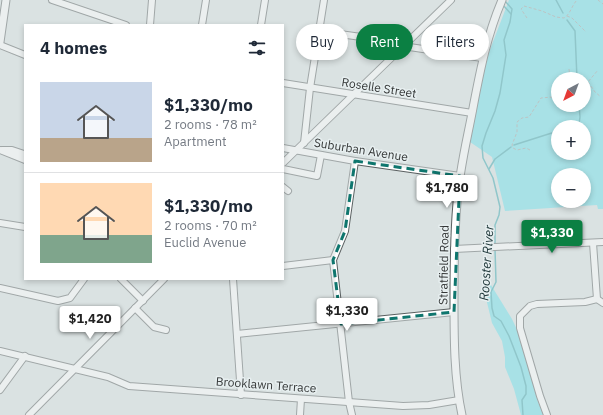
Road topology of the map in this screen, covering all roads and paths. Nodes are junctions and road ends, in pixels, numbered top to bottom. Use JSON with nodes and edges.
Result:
{"nodes":[{"id":1,"x":6,"y":0,"type":"edge"},
{"id":2,"x":52,"y":0,"type":"edge"},
{"id":3,"x":152,"y":0,"type":"edge"},
{"id":4,"x":206,"y":0,"type":"edge"},
{"id":5,"x":265,"y":0,"type":"edge"},
{"id":6,"x":324,"y":0,"type":"edge"},
{"id":7,"x":451,"y":0,"type":"edge"},
{"id":8,"x":502,"y":0,"type":"edge"},
{"id":9,"x":577,"y":0,"type":"edge"},
{"id":10,"x":598,"y":0,"type":"edge"},
{"id":11,"x":603,"y":4,"type":"edge"},
{"id":12,"x":567,"y":16,"type":"junction"},
{"id":13,"x":527,"y":18,"type":"dead end"},
{"id":14,"x":123,"y":24,"type":"edge"},
{"id":15,"x":150,"y":24,"type":"edge"},
{"id":16,"x":202,"y":24,"type":"edge"},
{"id":17,"x":261,"y":24,"type":"edge"},
{"id":18,"x":320,"y":24,"type":"edge"},
{"id":19,"x":1,"y":26,"type":"edge"},
{"id":20,"x":586,"y":32,"type":"dead end"},
{"id":21,"x":413,"y":36,"type":"edge"},
{"id":22,"x":489,"y":36,"type":"edge"},
{"id":23,"x":0,"y":43,"type":"edge"},
{"id":24,"x":24,"y":55,"type":"edge"},
{"id":25,"x":314,"y":60,"type":"edge"},
{"id":26,"x":389,"y":60,"type":"edge"},
{"id":27,"x":482,"y":60,"type":"edge"},
{"id":28,"x":569,"y":69,"type":"dead end"},
{"id":29,"x":598,"y":70,"type":"dead end"},
{"id":30,"x":569,"y":72,"type":"edge"},
{"id":31,"x":591,"y":78,"type":"edge"},
{"id":32,"x":284,"y":83,"type":"edge"},
{"id":33,"x":591,"y":86,"type":"edge"},
{"id":34,"x":310,"y":88,"type":"junction"},
{"id":35,"x":353,"y":95,"type":"junction"},
{"id":36,"x":551,"y":97,"type":"edge"},
{"id":37,"x":601,"y":97,"type":"dead end"},
{"id":38,"x":472,"y":113,"type":"junction"},
{"id":39,"x":304,"y":143,"type":"junction"},
{"id":40,"x":284,"y":148,"type":"edge"},
{"id":41,"x":0,"y":150,"type":"edge"},
{"id":42,"x":530,"y":150,"type":"dead end"},
{"id":43,"x":296,"y":151,"type":"junction"},
{"id":44,"x":321,"y":155,"type":"junction"},
{"id":45,"x":24,"y":156,"type":"edge"},
{"id":46,"x":284,"y":162,"type":"edge"},
{"id":47,"x":355,"y":162,"type":"junction"},
{"id":48,"x":284,"y":169,"type":"edge"},
{"id":49,"x":460,"y":176,"type":"junction"},
{"id":50,"x":0,"y":223,"type":"edge"},
{"id":51,"x":24,"y":228,"type":"edge"},
{"id":52,"x":603,"y":242,"type":"edge"},
{"id":53,"x":593,"y":243,"type":"junction"},
{"id":54,"x":454,"y":249,"type":"junction"},
{"id":55,"x":333,"y":260,"type":"junction"},
{"id":56,"x":284,"y":266,"type":"edge"},
{"id":57,"x":83,"y":280,"type":"edge"},
{"id":58,"x":122,"y":280,"type":"edge"},
{"id":59,"x":163,"y":280,"type":"edge"},
{"id":60,"x":233,"y":280,"type":"edge"},
{"id":61,"x":0,"y":288,"type":"edge"},
{"id":62,"x":597,"y":299,"type":"junction"},
{"id":63,"x":142,"y":301,"type":"junction"},
{"id":64,"x":603,"y":303,"type":"edge"},
{"id":65,"x":135,"y":308,"type":"junction"},
{"id":66,"x":454,"y":312,"type":"junction"},
{"id":67,"x":341,"y":324,"type":"junction"},
{"id":68,"x":166,"y":330,"type":"dead end"},
{"id":69,"x":237,"y":334,"type":"junction"},
{"id":70,"x":0,"y":351,"type":"edge"},
{"id":71,"x":25,"y":356,"type":"junction"},
{"id":72,"x":75,"y":368,"type":"junction"},
{"id":73,"x":0,"y":390,"type":"edge"},
{"id":74,"x":241,"y":395,"type":"junction"},
{"id":75,"x":301,"y":399,"type":"junction"},
{"id":76,"x":458,"y":400,"type":"junction"},
{"id":77,"x":349,"y":402,"type":"junction"},
{"id":78,"x":29,"y":415,"type":"edge"},
{"id":79,"x":300,"y":415,"type":"edge"},
{"id":80,"x":352,"y":415,"type":"edge"},
{"id":81,"x":462,"y":415,"type":"edge"},
{"id":82,"x":547,"y":415,"type":"edge"}],
"edges":[{"from":1,"to":19,"type":"main road"},
{"from":2,"to":14,"type":"street"},
{"from":3,"to":15,"type":"street"},
{"from":4,"to":16,"type":"street"},
{"from":5,"to":17,"type":"street"},
{"from":6,"to":18,"type":"street"},
{"from":7,"to":21,"type":"street"},
{"from":8,"to":22,"type":"main road","name":"Stratfield Road"},
{"from":9,"to":12,"type":"path"},
{"from":10,"to":11,"type":"path"},
{"from":12,"to":13,"type":"path"},
{"from":12,"to":20,"type":"path"},
{"from":19,"to":23,"type":"main road"},
{"from":23,"to":24,"type":"street"},
{"from":25,"to":34,"type":"street"},
{"from":26,"to":35,"type":"street"},
{"from":27,"to":38,"type":"main road","name":"Stratfield Road"},
{"from":28,"to":30,"type":"path"},
{"from":29,"to":31,"type":"path"},
{"from":32,"to":34,"type":"street","name":"Roselle Street"},
{"from":33,"to":37,"type":"path"},
{"from":34,"to":35,"type":"street","name":"Roselle Street"},
{"from":34,"to":39,"type":"street"},
{"from":35,"to":38,"type":"street","name":"Roselle Street"},
{"from":35,"to":39,"type":"street"},
{"from":36,"to":42,"type":"path"},
{"from":38,"to":49,"type":"main road","name":"Stratfield Road"},
{"from":39,"to":43,"type":"street"},
{"from":40,"to":43,"type":"street","name":"Suburban Avenue"},
{"from":41,"to":45,"type":"street"},
{"from":43,"to":44,"type":"street","name":"Suburban Avenue"},
{"from":43,"to":46,"type":"street"},
{"from":44,"to":47,"type":"street","name":"Suburban Avenue"},
{"from":44,"to":48,"type":"street"},
{"from":47,"to":49,"type":"street","name":"Suburban Avenue"},
{"from":47,"to":55,"type":"street"},
{"from":49,"to":54,"type":"main road","name":"Stratfield Road"},
{"from":50,"to":51,"type":"street"},
{"from":52,"to":53,"type":"street"},
{"from":53,"to":54,"type":"street"},
{"from":53,"to":62,"type":"street"},
{"from":54,"to":66,"type":"main road","name":"Stratfield Road"},
{"from":55,"to":56,"type":"street"},
{"from":55,"to":67,"type":"street"},
{"from":57,"to":61,"type":"street"},
{"from":58,"to":63,"type":"street"},
{"from":59,"to":63,"type":"street"},
{"from":60,"to":69,"type":"street"},
{"from":62,"to":64,"type":"street"},
{"from":62,"to":82,"type":"street"},
{"from":63,"to":65,"type":"street"},
{"from":65,"to":68,"type":"street"},
{"from":65,"to":72,"type":"street"},
{"from":66,"to":67,"type":"street"},
{"from":66,"to":76,"type":"main road","name":"Stratfield Road"},
{"from":67,"to":69,"type":"street"},
{"from":67,"to":77,"type":"street"},
{"from":69,"to":74,"type":"street"},
{"from":70,"to":71,"type":"street","name":"Brooklawn Terrace"},
{"from":71,"to":72,"type":"street","name":"Brooklawn Terrace"},
{"from":71,"to":73,"type":"street"},
{"from":72,"to":74,"type":"street","name":"Brooklawn Terrace"},
{"from":72,"to":78,"type":"street"},
{"from":74,"to":75,"type":"street","name":"Brooklawn Terrace"},
{"from":75,"to":77,"type":"street","name":"Brooklawn Terrace"},
{"from":75,"to":79,"type":"street"},
{"from":76,"to":77,"type":"street","name":"Brooklawn Terrace"},
{"from":76,"to":81,"type":"main road","name":"Stratfield Road"},
{"from":77,"to":80,"type":"street"}]}
